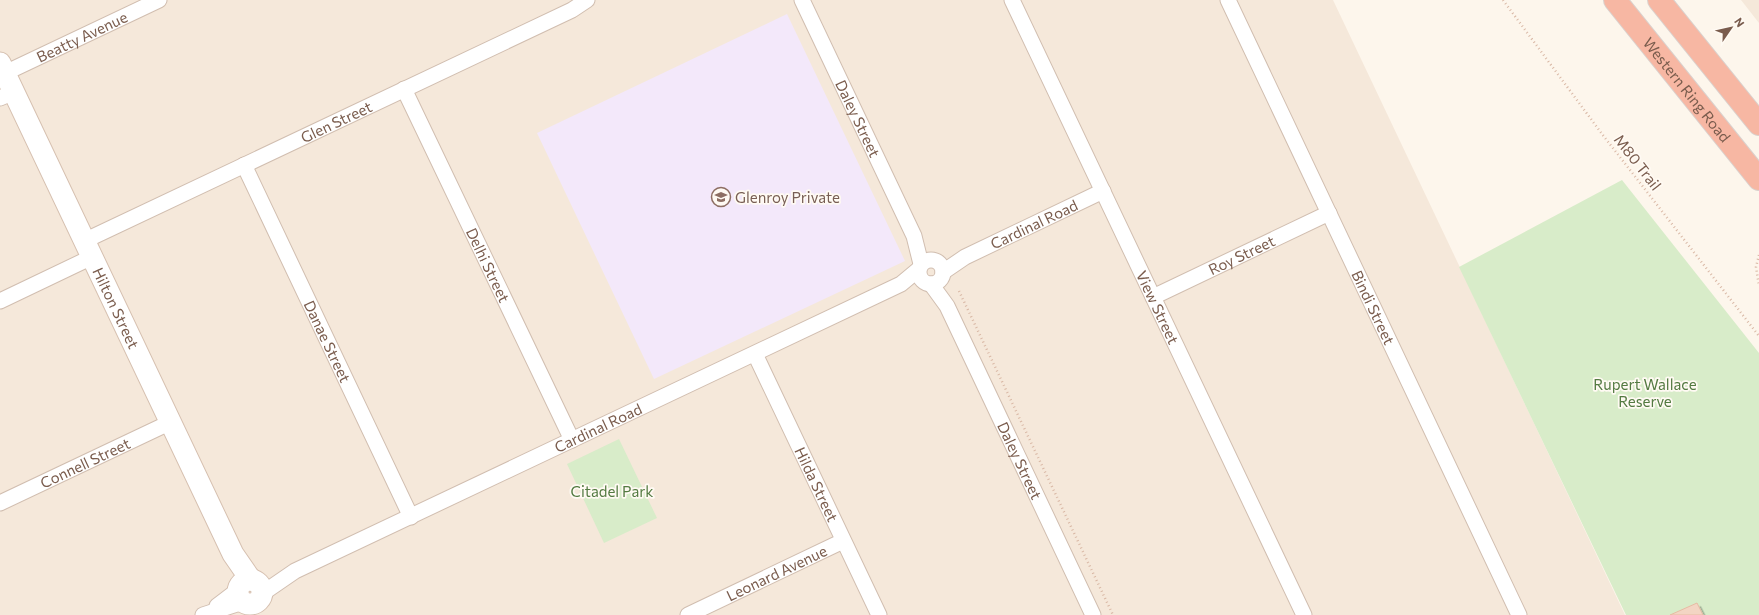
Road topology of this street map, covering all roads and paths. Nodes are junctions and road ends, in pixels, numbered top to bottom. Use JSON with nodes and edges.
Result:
{"nodes":[{"id":1,"x":159,"y":0,"type":"edge"},
{"id":2,"x":587,"y":0,"type":"edge"},
{"id":3,"x":802,"y":0,"type":"edge"},
{"id":4,"x":1012,"y":0,"type":"edge"},
{"id":5,"x":1228,"y":0,"type":"edge"},
{"id":6,"x":1503,"y":0,"type":"edge"},
{"id":7,"x":1615,"y":0,"type":"edge"},
{"id":8,"x":1659,"y":0,"type":"edge"},
{"id":9,"x":5,"y":81,"type":"edge"},
{"id":10,"x":404,"y":89,"type":"junction"},
{"id":11,"x":1759,"y":124,"type":"edge"},
{"id":12,"x":244,"y":165,"type":"junction"},
{"id":13,"x":1759,"y":179,"type":"edge"},
{"id":14,"x":1103,"y":191,"type":"junction"},
{"id":15,"x":1329,"y":213,"type":"junction"},
{"id":16,"x":88,"y":249,"type":"junction"},
{"id":17,"x":1759,"y":255,"type":"edge"},
{"id":18,"x":931,"y":271,"type":"junction"},
{"id":19,"x":1759,"y":286,"type":"edge"},
{"id":20,"x":959,"y":291,"type":"dead end"},
{"id":21,"x":1153,"y":297,"type":"junction"},
{"id":22,"x":0,"y":301,"type":"edge"},
{"id":23,"x":1759,"y":336,"type":"edge"},
{"id":24,"x":755,"y":354,"type":"junction"},
{"id":25,"x":171,"y":422,"type":"junction"},
{"id":26,"x":572,"y":440,"type":"junction"},
{"id":27,"x":0,"y":504,"type":"edge"},
{"id":28,"x":411,"y":517,"type":"junction"},
{"id":29,"x":844,"y":541,"type":"junction"},
{"id":30,"x":252,"y":596,"type":"edge"},
{"id":31,"x":206,"y":613,"type":"edge"},
{"id":32,"x":688,"y":615,"type":"edge"},
{"id":33,"x":879,"y":615,"type":"edge"},
{"id":34,"x":1094,"y":615,"type":"edge"},
{"id":35,"x":1113,"y":615,"type":"edge"},
{"id":36,"x":1304,"y":615,"type":"edge"},
{"id":37,"x":1520,"y":615,"type":"edge"}],
"edges":[{"from":1,"to":9,"type":"street","name":"Beatty Avenue"},
{"from":2,"to":10,"type":"street","name":"Glen Street"},
{"from":3,"to":18,"type":"street","name":"Daley Street"},
{"from":4,"to":14,"type":"street","name":"View Street"},
{"from":5,"to":15,"type":"street","name":"Bindi Street"},
{"from":6,"to":23,"type":"path","name":"M80 Trail"},
{"from":7,"to":13,"type":"highway","name":"Western Ring Road"},
{"from":8,"to":11,"type":"highway"},
{"from":9,"to":16,"type":"street","name":"Hilton Street"},
{"from":10,"to":12,"type":"street","name":"Glen Street"},
{"from":10,"to":26,"type":"street","name":"Delhi Street"},
{"from":12,"to":16,"type":"street","name":"Glen Street"},
{"from":12,"to":28,"type":"street","name":"Danae Street"},
{"from":14,"to":18,"type":"street","name":"Cardinal Road"},
{"from":14,"to":21,"type":"street","name":"View Street"},
{"from":15,"to":21,"type":"street","name":"Roy Street"},
{"from":15,"to":37,"type":"street","name":"Bindi Street"},
{"from":16,"to":22,"type":"street","name":"Glen Street"},
{"from":16,"to":25,"type":"street","name":"Hilton Street"},
{"from":17,"to":19,"type":"path"},
{"from":18,"to":24,"type":"street","name":"Cardinal Road"},
{"from":18,"to":34,"type":"street","name":"Daley Street"},
{"from":20,"to":35,"type":"path"},
{"from":21,"to":36,"type":"street","name":"View Street"},
{"from":24,"to":26,"type":"street","name":"Cardinal Road"},
{"from":24,"to":29,"type":"street","name":"Hilda Street"},
{"from":25,"to":27,"type":"street","name":"Connell Street"},
{"from":25,"to":30,"type":"street","name":"Hilton Street"},
{"from":26,"to":28,"type":"street","name":"Cardinal Road"},
{"from":28,"to":30,"type":"street","name":"Cardinal Road"},
{"from":29,"to":32,"type":"street","name":"Leonard Avenue"},
{"from":29,"to":33,"type":"street","name":"Hilda Street"},
{"from":30,"to":31,"type":"street","name":"Cardinal Road"}]}
